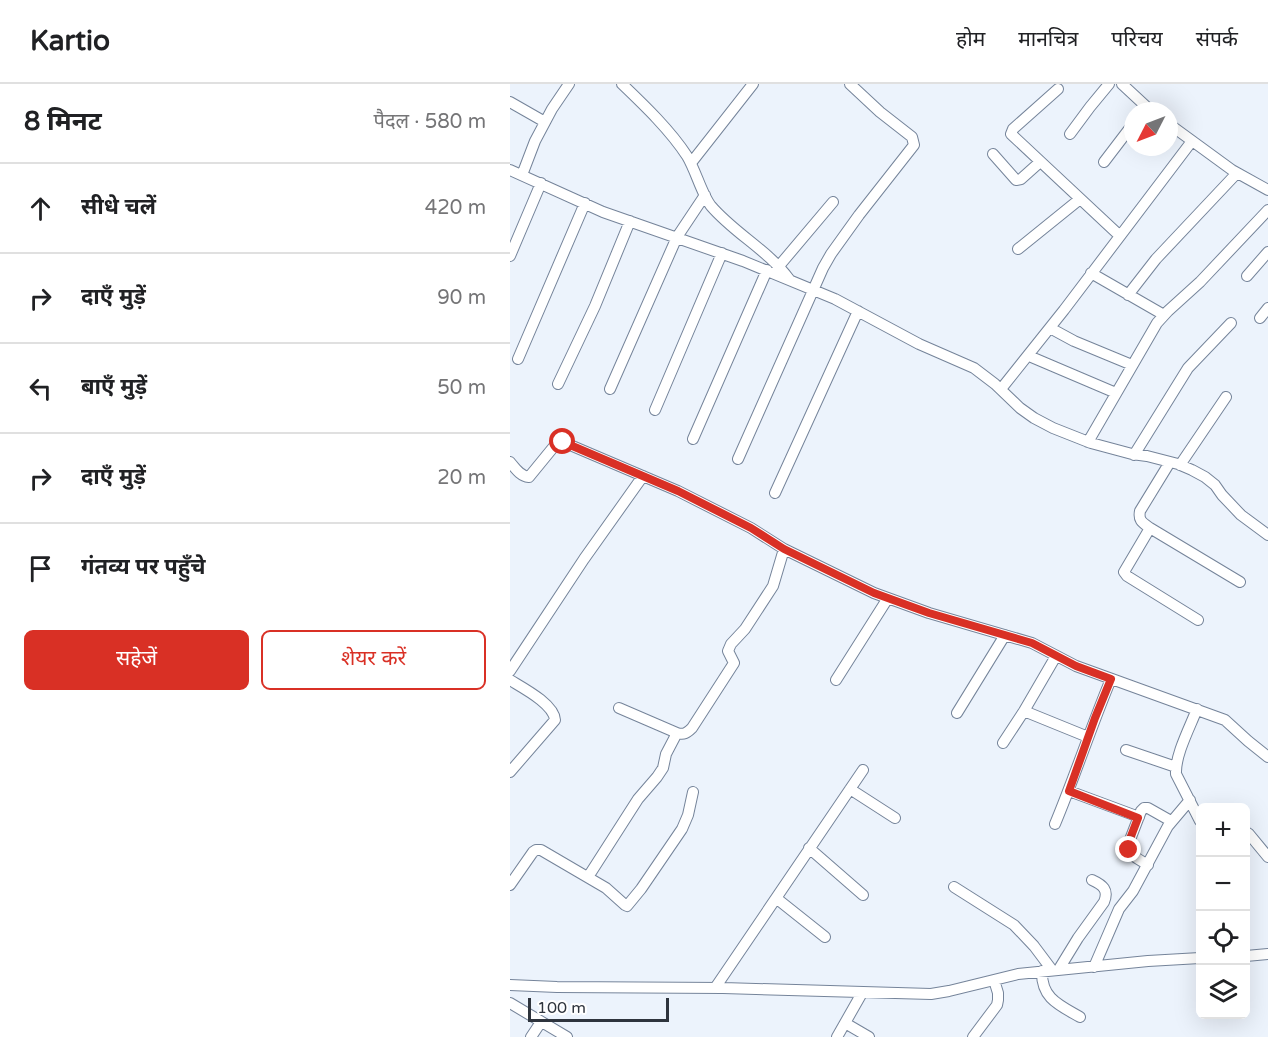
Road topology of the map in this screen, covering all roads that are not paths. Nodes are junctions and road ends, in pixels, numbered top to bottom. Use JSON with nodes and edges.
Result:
{"nodes":[{"id":1,"x":569,"y":84,"type":"edge"},
{"id":2,"x":622,"y":84,"type":"edge"},
{"id":3,"x":753,"y":84,"type":"edge"},
{"id":4,"x":850,"y":84,"type":"edge"},
{"id":5,"x":1109,"y":84,"type":"edge"},
{"id":6,"x":1122,"y":84,"type":"edge"},
{"id":7,"x":1058,"y":89,"type":"dead end"},
{"id":8,"x":510,"y":102,"type":"edge"},
{"id":9,"x":1139,"y":102,"type":"edge"},
{"id":10,"x":545,"y":122,"type":"junction"},
{"id":11,"x":1178,"y":131,"type":"edge"},
{"id":12,"x":1070,"y":134,"type":"dead end"},
{"id":13,"x":1124,"y":136,"type":"edge"},
{"id":14,"x":1192,"y":141,"type":"junction"},
{"id":15,"x":993,"y":154,"type":"dead end"},
{"id":16,"x":1040,"y":162,"type":"junction"},
{"id":17,"x":1104,"y":162,"type":"dead end"},
{"id":18,"x":691,"y":164,"type":"junction"},
{"id":19,"x":510,"y":170,"type":"edge"},
{"id":20,"x":1237,"y":172,"type":"junction"},
{"id":21,"x":522,"y":175,"type":"junction"},
{"id":22,"x":541,"y":183,"type":"junction"},
{"id":23,"x":1268,"y":190,"type":"edge"},
{"id":24,"x":705,"y":195,"type":"junction"},
{"id":25,"x":1080,"y":199,"type":"junction"},
{"id":26,"x":833,"y":202,"type":"dead end"},
{"id":27,"x":585,"y":203,"type":"junction"},
{"id":28,"x":1268,"y":210,"type":"edge"},
{"id":29,"x":630,"y":221,"type":"junction"},
{"id":30,"x":1120,"y":236,"type":"junction"},
{"id":31,"x":677,"y":237,"type":"junction"},
{"id":32,"x":1018,"y":249,"type":"dead end"},
{"id":33,"x":1268,"y":252,"type":"edge"},
{"id":34,"x":722,"y":253,"type":"junction"},
{"id":35,"x":510,"y":256,"type":"edge"},
{"id":36,"x":779,"y":266,"type":"junction"},
{"id":37,"x":767,"y":270,"type":"junction"},
{"id":38,"x":1091,"y":273,"type":"junction"},
{"id":39,"x":1247,"y":276,"type":"dead end"},
{"id":40,"x":789,"y":279,"type":"junction"},
{"id":41,"x":813,"y":290,"type":"junction"},
{"id":42,"x":1128,"y":295,"type":"junction"},
{"id":43,"x":1268,"y":308,"type":"edge"},
{"id":44,"x":858,"y":311,"type":"junction"},
{"id":45,"x":1164,"y":315,"type":"junction"},
{"id":46,"x":1260,"y":318,"type":"dead end"},
{"id":47,"x":1231,"y":323,"type":"dead end"},
{"id":48,"x":1050,"y":328,"type":"junction"},
{"id":49,"x":1029,"y":356,"type":"junction"},
{"id":50,"x":518,"y":359,"type":"dead end"},
{"id":51,"x":1132,"y":365,"type":"junction"},
{"id":52,"x":558,"y":384,"type":"dead end"},
{"id":53,"x":610,"y":389,"type":"dead end"},
{"id":54,"x":1001,"y":389,"type":"junction"},
{"id":55,"x":1116,"y":393,"type":"junction"},
{"id":56,"x":1226,"y":397,"type":"dead end"},
{"id":57,"x":655,"y":410,"type":"dead end"},
{"id":58,"x":693,"y":439,"type":"dead end"},
{"id":59,"x":1088,"y":442,"type":"junction"},
{"id":60,"x":1134,"y":455,"type":"junction"},
{"id":61,"x":738,"y":459,"type":"dead end"},
{"id":62,"x":510,"y":462,"type":"edge"},
{"id":63,"x":1175,"y":464,"type":"junction"},
{"id":64,"x":643,"y":476,"type":"junction"},
{"id":65,"x":775,"y":493,"type":"dead end"},
{"id":66,"x":1150,"y":528,"type":"junction"},
{"id":67,"x":1266,"y":530,"type":"edge"},
{"id":68,"x":784,"y":549,"type":"junction"},
{"id":69,"x":1240,"y":582,"type":"dead end"},
{"id":70,"x":888,"y":598,"type":"junction"},
{"id":71,"x":1198,"y":620,"type":"dead end"},
{"id":72,"x":1005,"y":635,"type":"junction"},
{"id":73,"x":1056,"y":656,"type":"junction"},
{"id":74,"x":510,"y":671,"type":"edge"},
{"id":75,"x":1111,"y":679,"type":"junction"},
{"id":76,"x":510,"y":680,"type":"edge"},
{"id":77,"x":836,"y":680,"type":"dead end"},
{"id":78,"x":619,"y":708,"type":"dead end"},
{"id":79,"x":1197,"y":709,"type":"junction"},
{"id":80,"x":1024,"y":711,"type":"junction"},
{"id":81,"x":957,"y":713,"type":"dead end"},
{"id":82,"x":677,"y":733,"type":"junction"},
{"id":83,"x":1088,"y":737,"type":"junction"},
{"id":84,"x":1003,"y":743,"type":"dead end"},
{"id":85,"x":1126,"y":750,"type":"dead end"},
{"id":86,"x":1268,"y":757,"type":"edge"},
{"id":87,"x":1176,"y":767,"type":"junction"},
{"id":88,"x":863,"y":770,"type":"dead end"},
{"id":89,"x":510,"y":772,"type":"edge"},
{"id":90,"x":850,"y":789,"type":"junction"},
{"id":91,"x":1069,"y":791,"type":"junction"},
{"id":92,"x":693,"y":792,"type":"dead end"},
{"id":93,"x":1190,"y":800,"type":"junction"},
{"id":94,"x":1196,"y":813,"type":"edge"},
{"id":95,"x":895,"y":818,"type":"dead end"},
{"id":96,"x":1138,"y":818,"type":"junction"},
{"id":97,"x":1172,"y":821,"type":"junction"},
{"id":98,"x":1055,"y":824,"type":"dead end"},
{"id":99,"x":1250,"y":835,"type":"edge"},
{"id":100,"x":809,"y":849,"type":"junction"},
{"id":101,"x":1268,"y":856,"type":"edge"},
{"id":102,"x":1148,"y":865,"type":"junction"},
{"id":103,"x":588,"y":877,"type":"junction"},
{"id":104,"x":1092,"y":880,"type":"dead end"},
{"id":105,"x":510,"y":885,"type":"edge"},
{"id":106,"x":954,"y":886,"type":"dead end"},
{"id":107,"x":862,"y":895,"type":"dead end"},
{"id":108,"x":776,"y":897,"type":"junction"},
{"id":109,"x":825,"y":937,"type":"dead end"},
{"id":110,"x":1268,"y":954,"type":"edge"},
{"id":111,"x":1250,"y":956,"type":"edge"},
{"id":112,"x":1196,"y":958,"type":"edge"},
{"id":113,"x":1094,"y":967,"type":"junction"},
{"id":114,"x":1051,"y":970,"type":"junction"},
{"id":115,"x":994,"y":980,"type":"junction"},
{"id":116,"x":510,"y":985,"type":"edge"},
{"id":117,"x":715,"y":988,"type":"junction"},
{"id":118,"x":862,"y":993,"type":"junction"},
{"id":119,"x":510,"y":1003,"type":"edge"},
{"id":120,"x":1080,"y":1017,"type":"dead end"},
{"id":121,"x":541,"y":1022,"type":"junction"},
{"id":122,"x":845,"y":1023,"type":"junction"},
{"id":123,"x":531,"y":1037,"type":"edge"},
{"id":124,"x":567,"y":1037,"type":"edge"},
{"id":125,"x":837,"y":1037,"type":"edge"},
{"id":126,"x":869,"y":1037,"type":"edge"},
{"id":127,"x":973,"y":1037,"type":"edge"}],
"edges":[{"from":1,"to":10,"type":"street"},
{"from":2,"to":18,"type":"street"},
{"from":3,"to":18,"type":"street"},
{"from":4,"to":41,"type":"street"},
{"from":5,"to":12,"type":"street"},
{"from":6,"to":9,"type":"street"},
{"from":7,"to":16,"type":"street"},
{"from":8,"to":10,"type":"street"},
{"from":10,"to":21,"type":"street"},
{"from":11,"to":14,"type":"street"},
{"from":13,"to":17,"type":"street"},
{"from":14,"to":20,"type":"street"},
{"from":14,"to":30,"type":"street"},
{"from":15,"to":16,"type":"street"},
{"from":16,"to":25,"type":"street"},
{"from":18,"to":24,"type":"street"},
{"from":19,"to":21,"type":"street"},
{"from":20,"to":23,"type":"street"},
{"from":20,"to":42,"type":"street"},
{"from":21,"to":22,"type":"street"},
{"from":22,"to":27,"type":"street"},
{"from":22,"to":35,"type":"street"},
{"from":24,"to":31,"type":"street"},
{"from":24,"to":36,"type":"street"},
{"from":25,"to":30,"type":"street"},
{"from":25,"to":32,"type":"street"},
{"from":26,"to":36,"type":"street"},
{"from":27,"to":29,"type":"street"},
{"from":27,"to":50,"type":"street"},
{"from":28,"to":45,"type":"street"},
{"from":29,"to":31,"type":"street"},
{"from":29,"to":52,"type":"street"},
{"from":30,"to":38,"type":"street"},
{"from":31,"to":34,"type":"street"},
{"from":31,"to":53,"type":"street"},
{"from":33,"to":39,"type":"street"},
{"from":34,"to":37,"type":"street"},
{"from":34,"to":57,"type":"street"},
{"from":36,"to":40,"type":"street"},
{"from":37,"to":40,"type":"street"},
{"from":37,"to":58,"type":"street"},
{"from":38,"to":42,"type":"street"},
{"from":38,"to":48,"type":"street"},
{"from":40,"to":41,"type":"street"},
{"from":41,"to":44,"type":"street"},
{"from":41,"to":61,"type":"street"},
{"from":42,"to":45,"type":"street"},
{"from":43,"to":46,"type":"street"},
{"from":44,"to":54,"type":"street"},
{"from":44,"to":65,"type":"street"},
{"from":45,"to":51,"type":"street"},
{"from":47,"to":60,"type":"street"},
{"from":48,"to":49,"type":"street"},
{"from":48,"to":51,"type":"street"},
{"from":49,"to":54,"type":"street"},
{"from":49,"to":55,"type":"street"},
{"from":51,"to":55,"type":"street"},
{"from":54,"to":59,"type":"street"},
{"from":55,"to":59,"type":"street"},
{"from":56,"to":63,"type":"street"},
{"from":59,"to":60,"type":"street"},
{"from":60,"to":63,"type":"street"},
{"from":62,"to":64,"type":"street"},
{"from":63,"to":66,"type":"street"},
{"from":63,"to":67,"type":"street"},
{"from":64,"to":68,"type":"street"},
{"from":64,"to":74,"type":"street"},
{"from":66,"to":69,"type":"street"},
{"from":66,"to":71,"type":"street"},
{"from":68,"to":70,"type":"street"},
{"from":68,"to":82,"type":"street"},
{"from":70,"to":72,"type":"street"},
{"from":70,"to":77,"type":"street"},
{"from":72,"to":73,"type":"street"},
{"from":72,"to":81,"type":"street"},
{"from":73,"to":75,"type":"street"},
{"from":73,"to":80,"type":"street"},
{"from":75,"to":79,"type":"street"},
{"from":75,"to":83,"type":"street"},
{"from":76,"to":89,"type":"street"},
{"from":78,"to":82,"type":"street"},
{"from":79,"to":86,"type":"street"},
{"from":79,"to":87,"type":"street"},
{"from":80,"to":83,"type":"street"},
{"from":80,"to":84,"type":"street"},
{"from":82,"to":103,"type":"street"},
{"from":83,"to":91,"type":"street"},
{"from":85,"to":87,"type":"street"},
{"from":87,"to":93,"type":"street"},
{"from":88,"to":90,"type":"street"},
{"from":90,"to":95,"type":"street"},
{"from":90,"to":100,"type":"street"},
{"from":91,"to":96,"type":"street"},
{"from":91,"to":98,"type":"street"},
{"from":92,"to":103,"type":"street"},
{"from":93,"to":94,"type":"street"},
{"from":93,"to":97,"type":"street"},
{"from":96,"to":97,"type":"street"},
{"from":96,"to":102,"type":"street"},
{"from":97,"to":102,"type":"street"},
{"from":99,"to":101,"type":"street"},
{"from":100,"to":107,"type":"street"},
{"from":100,"to":108,"type":"street"},
{"from":102,"to":113,"type":"street"},
{"from":103,"to":105,"type":"street"},
{"from":104,"to":114,"type":"street"},
{"from":106,"to":114,"type":"street"},
{"from":108,"to":109,"type":"street"},
{"from":108,"to":117,"type":"street"},
{"from":110,"to":111,"type":"street"},
{"from":112,"to":113,"type":"street"},
{"from":113,"to":114,"type":"street"},
{"from":114,"to":115,"type":"street"},
{"from":114,"to":120,"type":"street"},
{"from":115,"to":118,"type":"street"},
{"from":115,"to":127,"type":"street"},
{"from":116,"to":117,"type":"street"},
{"from":117,"to":118,"type":"street"},
{"from":118,"to":122,"type":"street"},
{"from":119,"to":121,"type":"street"},
{"from":121,"to":123,"type":"street"},
{"from":121,"to":124,"type":"street"},
{"from":122,"to":125,"type":"street"},
{"from":122,"to":126,"type":"street"}]}
